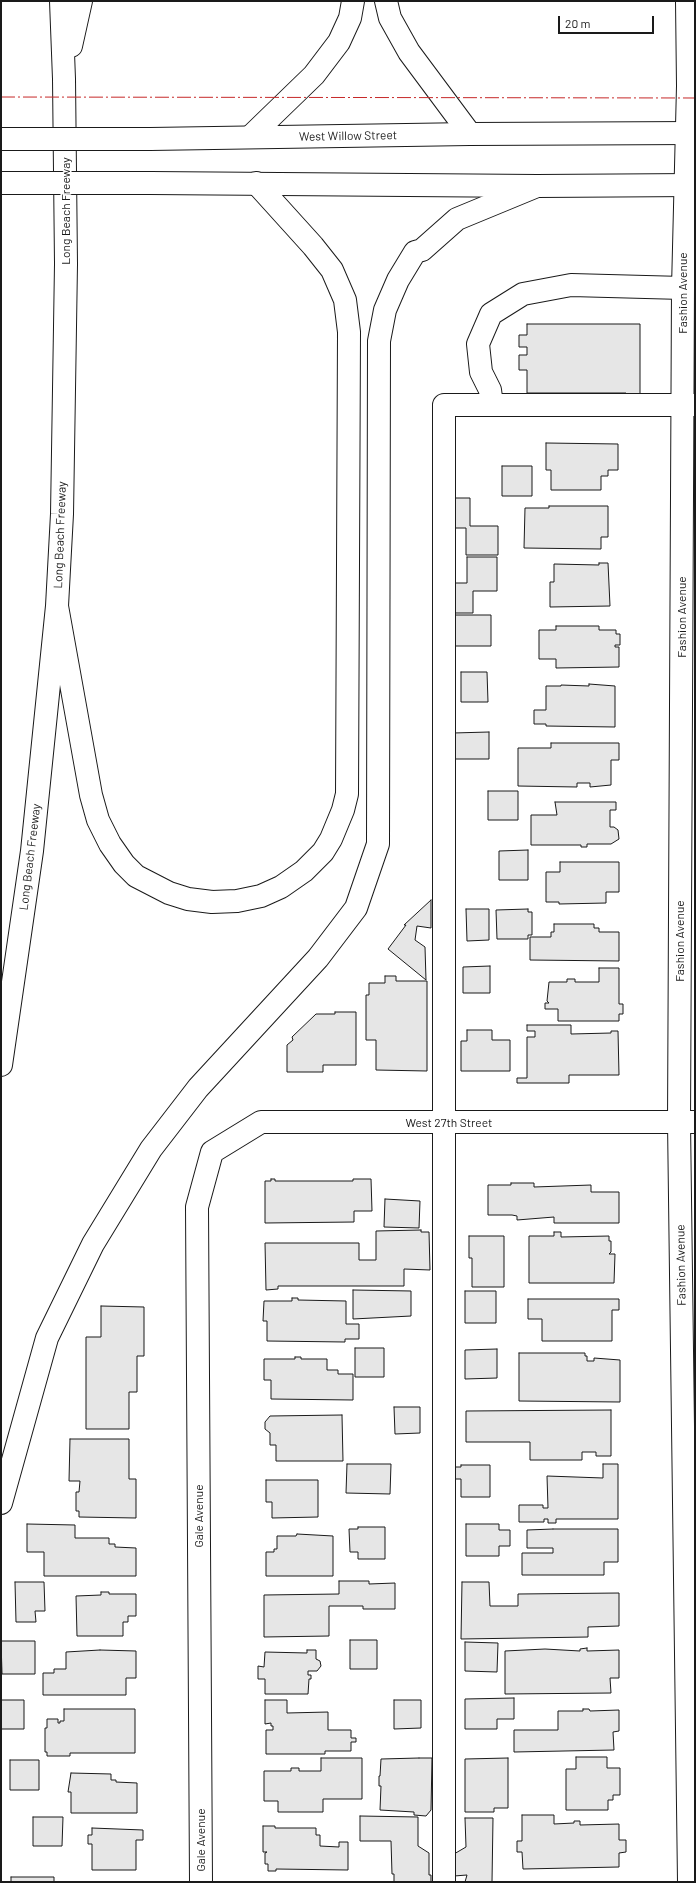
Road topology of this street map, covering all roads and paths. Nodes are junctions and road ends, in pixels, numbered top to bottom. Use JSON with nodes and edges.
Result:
{"nodes":[{"id":1,"x":61,"y":1,"type":"edge"},
{"id":2,"x":81,"y":1,"type":"edge"},
{"id":3,"x":353,"y":1,"type":"edge"},
{"id":4,"x":386,"y":1,"type":"edge"},
{"id":5,"x":687,"y":1,"type":"edge"},
{"id":6,"x":64,"y":79,"type":"junction"},
{"id":7,"x":691,"y":133,"type":"edge"},
{"id":8,"x":470,"y":134,"type":"junction"},
{"id":9,"x":250,"y":137,"type":"junction"},
{"id":10,"x":1,"y":139,"type":"edge"},
{"id":11,"x":1,"y":183,"type":"edge"},
{"id":12,"x":256,"y":183,"type":"junction"},
{"id":13,"x":690,"y":185,"type":"edge"},
{"id":14,"x":537,"y":186,"type":"junction"},
{"id":15,"x":683,"y":288,"type":"junction"},
{"id":16,"x":492,"y":405,"type":"junction"},
{"id":17,"x":689,"y":405,"type":"edge"},
{"id":18,"x":57,"y":606,"type":"junction"},
{"id":19,"x":1,"y":1065,"type":"edge"},
{"id":20,"x":687,"y":1122,"type":"edge"},
{"id":21,"x":444,"y":1123,"type":"junction"},
{"id":22,"x":212,"y":1152,"type":"joint"},
{"id":23,"x":1,"y":1503,"type":"edge"},
{"id":24,"x":201,"y":1882,"type":"edge"},
{"id":25,"x":444,"y":1882,"type":"edge"},
{"id":26,"x":689,"y":1882,"type":"edge"}],
"edges":[{"from":1,"to":6,"type":"main road","name":"Long Beach Freeway"},
{"from":2,"to":6,"type":"main road"},
{"from":3,"to":9,"type":"main road"},
{"from":4,"to":8,"type":"main road"},
{"from":5,"to":7,"type":"main road","name":"Fashion Avenue"},
{"from":6,"to":18,"type":"main road","name":"Long Beach Freeway"},
{"from":7,"to":8,"type":"main road","name":"West Willow Street"},
{"from":7,"to":13,"type":"main road","name":"Fashion Avenue"},
{"from":8,"to":9,"type":"main road","name":"West Willow Street"},
{"from":9,"to":10,"type":"main road","name":"West Willow Street","bridge":true},
{"from":11,"to":12,"type":"main road","bridge":true},
{"from":12,"to":14,"type":"main road"},
{"from":12,"to":18,"type":"main road"},
{"from":13,"to":14,"type":"main road"},
{"from":13,"to":15,"type":"main road","name":"Fashion Avenue"},
{"from":14,"to":23,"type":"main road"},
{"from":15,"to":16,"type":"main road"},
{"from":15,"to":17,"type":"main road","name":"Fashion Avenue"},
{"from":16,"to":17,"type":"main road"},
{"from":16,"to":21,"type":"main road"},
{"from":17,"to":20,"type":"main road","name":"Fashion Avenue"},
{"from":18,"to":19,"type":"main road","name":"Long Beach Freeway"},
{"from":20,"to":21,"type":"main road","name":"West 27th Street"},
{"from":20,"to":26,"type":"main road","name":"Fashion Avenue"},
{"from":21,"to":22,"type":"main road","name":"West 27th Street"},
{"from":21,"to":25,"type":"main road"},
{"from":22,"to":24,"type":"main road","name":"Gale Avenue"}]}
